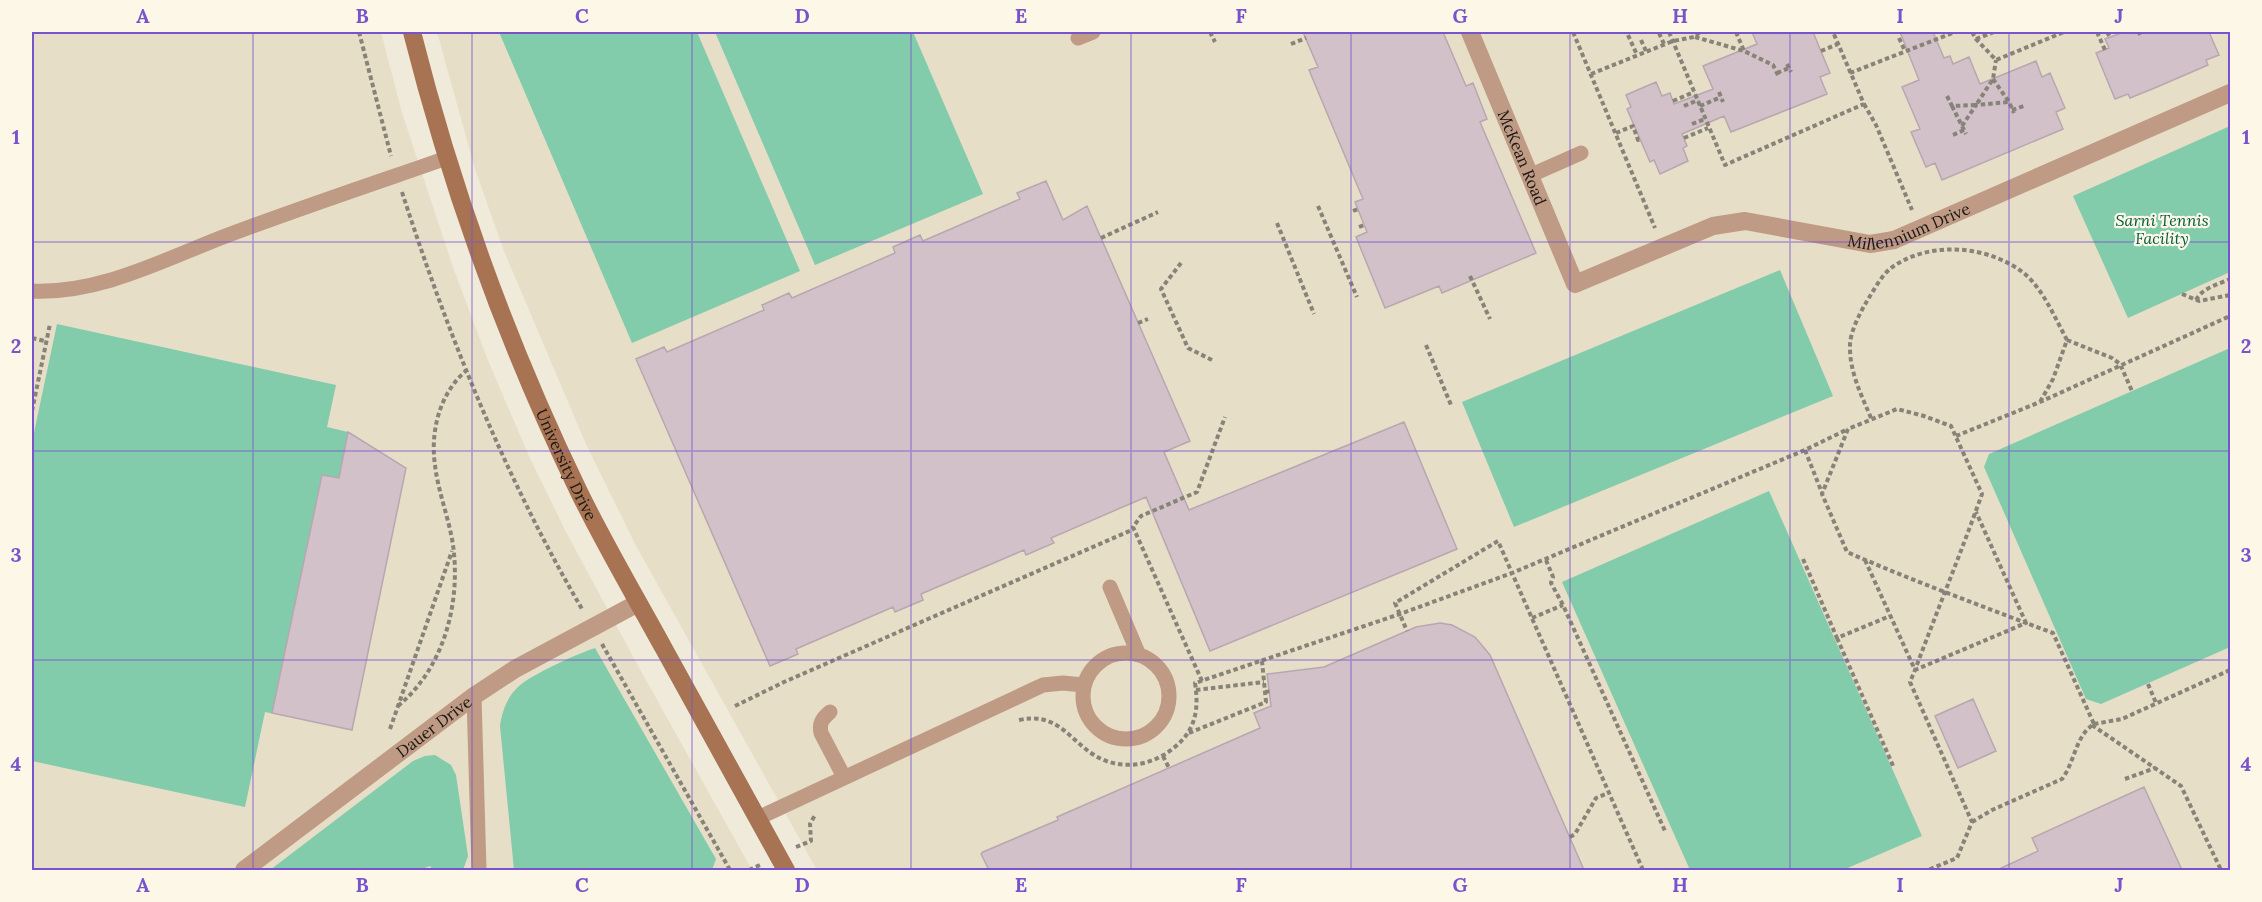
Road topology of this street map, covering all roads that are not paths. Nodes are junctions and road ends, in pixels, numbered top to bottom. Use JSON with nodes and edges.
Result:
{"nodes":[{"id":1,"x":412,"y":32,"type":"edge"},
{"id":2,"x":1093,"y":32,"type":"edge"},
{"id":3,"x":1470,"y":32,"type":"edge"},
{"id":4,"x":1078,"y":38,"type":"dead end"},
{"id":5,"x":2230,"y":93,"type":"edge"},
{"id":6,"x":1581,"y":153,"type":"dead end"},
{"id":7,"x":447,"y":158,"type":"junction"},
{"id":8,"x":1530,"y":176,"type":"junction"},
{"id":9,"x":1575,"y":284,"type":"joint"},
{"id":10,"x":32,"y":291,"type":"edge"},
{"id":11,"x":1110,"y":587,"type":"dead end"},
{"id":12,"x":638,"y":603,"type":"junction"},
{"id":13,"x":1138,"y":653,"type":"junction"},
{"id":14,"x":1083,"y":686,"type":"junction"},
{"id":15,"x":474,"y":696,"type":"junction"},
{"id":16,"x":830,"y":712,"type":"dead end"},
{"id":17,"x":844,"y":777,"type":"junction"},
{"id":18,"x":758,"y":818,"type":"junction"},
{"id":19,"x":244,"y":870,"type":"edge"},
{"id":20,"x":479,"y":870,"type":"edge"},
{"id":21,"x":786,"y":870,"type":"edge"}],
"edges":[{"from":1,"to":7,"type":"main road","name":"University Drive"},
{"from":2,"to":4,"type":"lane"},
{"from":3,"to":8,"type":"street","name":"McKean Road"},
{"from":5,"to":9,"type":"street","name":"Millennium Drive"},
{"from":6,"to":8,"type":"lane"},
{"from":7,"to":10,"type":"lane"},
{"from":7,"to":12,"type":"main road","name":"University Drive"},
{"from":8,"to":9,"type":"street","name":"McKean Road"},
{"from":11,"to":13,"type":"lane"},
{"from":12,"to":15,"type":"street","name":"Dauer Drive"},
{"from":12,"to":18,"type":"main road","name":"University Drive"},
{"from":13,"to":14,"type":"lane"},
{"from":13,"to":14,"type":"lane"},
{"from":14,"to":17,"type":"lane"},
{"from":15,"to":19,"type":"street","name":"Dauer Drive"},
{"from":15,"to":20,"type":"lane"},
{"from":16,"to":17,"type":"lane"},
{"from":17,"to":18,"type":"lane"},
{"from":18,"to":21,"type":"main road","name":"University Drive"}]}
